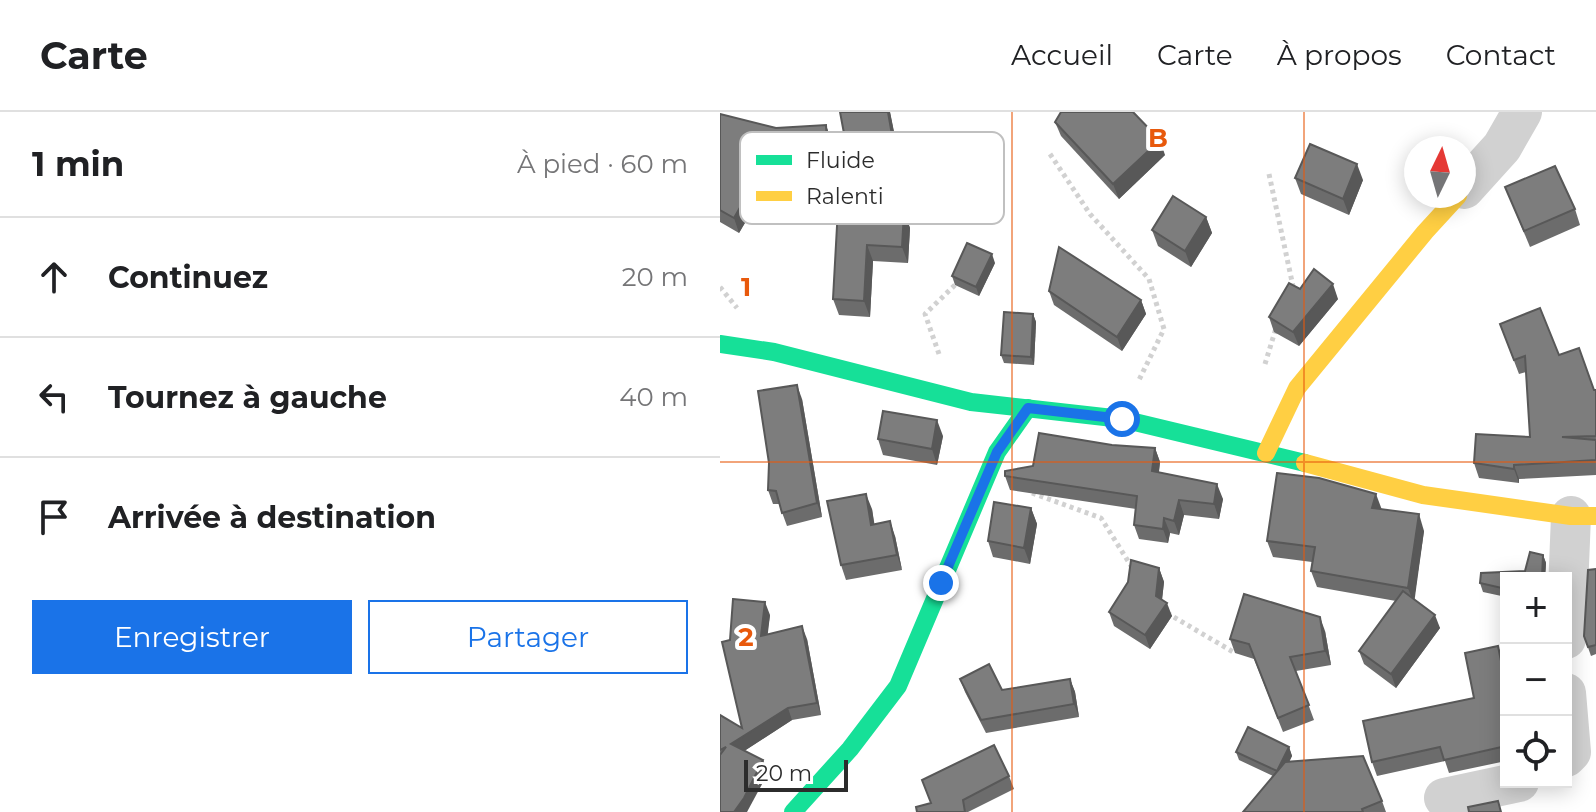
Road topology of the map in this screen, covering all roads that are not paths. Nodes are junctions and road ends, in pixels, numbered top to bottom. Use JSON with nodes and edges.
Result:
{"nodes":[{"id":1,"x":1522,"y":112,"type":"edge"},
{"id":2,"x":1476,"y":176,"type":"edge"},
{"id":3,"x":1447,"y":208,"type":"edge"},
{"id":4,"x":720,"y":344,"type":"edge"},
{"id":5,"x":1028,"y":408,"type":"junction"},
{"id":6,"x":1266,"y":453,"type":"junction"},
{"id":7,"x":1584,"y":516,"type":"edge"},
{"id":8,"x":1572,"y":598,"type":"edge"},
{"id":9,"x":1500,"y":786,"type":"edge"},
{"id":10,"x":1444,"y":798,"type":"dead end"},
{"id":11,"x":793,"y":812,"type":"edge"}],
"edges":[{"from":1,"to":2,"type":"street"},
{"from":3,"to":6,"type":"street"},
{"from":4,"to":5,"type":"street"},
{"from":5,"to":6,"type":"street"},
{"from":5,"to":11,"type":"street"},
{"from":6,"to":7,"type":"street"},
{"from":7,"to":8,"type":"street"},
{"from":9,"to":10,"type":"street"}]}
